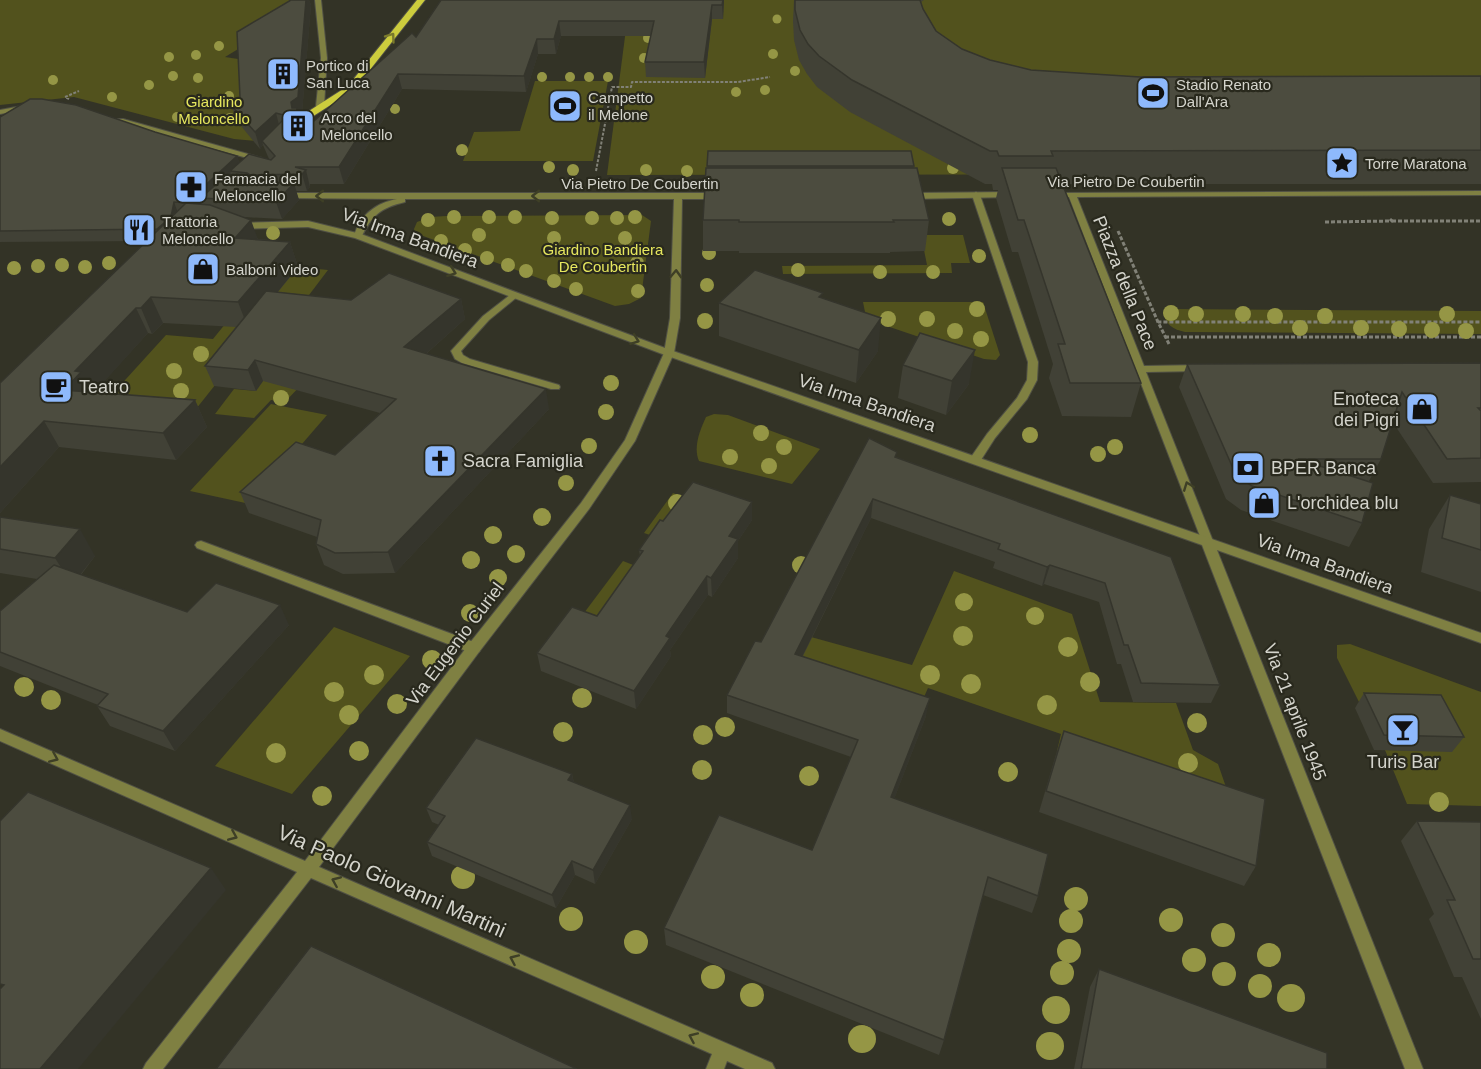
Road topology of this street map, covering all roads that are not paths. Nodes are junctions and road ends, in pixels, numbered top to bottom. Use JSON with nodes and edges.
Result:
{"nodes":[{"id":1,"x":318,"y":0,"type":"edge"},
{"id":2,"x":421,"y":0,"type":"edge"},
{"id":3,"x":36,"y":105,"type":"edge"},
{"id":4,"x":320,"y":106,"type":"junction"},
{"id":5,"x":0,"y":112,"type":"edge"},
{"id":6,"x":114,"y":120,"type":"edge"},
{"id":7,"x":301,"y":120,"type":"edge"},
{"id":8,"x":258,"y":158,"type":"edge"},
{"id":9,"x":1481,"y":193,"type":"edge"},
{"id":10,"x":976,"y":195,"type":"junction"},
{"id":11,"x":1024,"y":195,"type":"edge"},
{"id":12,"x":1036,"y":195,"type":"edge"},
{"id":13,"x":1072,"y":195,"type":"junction"},
{"id":14,"x":273,"y":196,"type":"edge"},
{"id":15,"x":678,"y":196,"type":"junction"},
{"id":16,"x":726,"y":196,"type":"edge"},
{"id":17,"x":905,"y":196,"type":"edge"},
{"id":18,"x":421,"y":197,"type":"junction"},
{"id":19,"x":237,"y":226,"type":"edge"},
{"id":20,"x":358,"y":236,"type":"junction"},
{"id":21,"x":514,"y":295,"type":"junction"},
{"id":22,"x":669,"y":353,"type":"junction"},
{"id":23,"x":1215,"y":368,"type":"edge"},
{"id":24,"x":1142,"y":369,"type":"junction"},
{"id":25,"x":555,"y":387,"type":"dead end"},
{"id":26,"x":975,"y":460,"type":"junction"},
{"id":27,"x":1207,"y":541,"type":"junction"},
{"id":28,"x":201,"y":545,"type":"dead end"},
{"id":29,"x":1481,"y":638,"type":"edge"},
{"id":30,"x":474,"y":648,"type":"junction"},
{"id":31,"x":0,"y":735,"type":"edge"},
{"id":32,"x":308,"y":869,"type":"junction"},
{"id":33,"x":723,"y":1050,"type":"junction"},
{"id":34,"x":152,"y":1069,"type":"edge"},
{"id":35,"x":715,"y":1069,"type":"edge"},
{"id":36,"x":766,"y":1069,"type":"edge"},
{"id":37,"x":1414,"y":1069,"type":"edge"}],
"edges":[{"from":1,"to":4,"type":"street"},
{"from":4,"to":2,"type":"main road","one_way":true},
{"from":3,"to":5,"type":"street"},
{"from":4,"to":7,"type":"main road"},
{"from":6,"to":8,"type":"street"},
{"from":9,"to":13,"type":"street","name":"Via Pietro De Coubertin"},
{"from":10,"to":11,"type":"street","name":"Via Pietro De Coubertin"},
{"from":10,"to":17,"type":"street","name":"Via Pietro De Coubertin"},
{"from":10,"to":26,"type":"street"},
{"from":12,"to":13,"type":"street","name":"Via Pietro De Coubertin"},
{"from":13,"to":24,"type":"street","name":"Piazza della Pace"},
{"from":18,"to":14,"type":"street","name":"Via Pietro De Coubertin","one_way":true},
{"from":15,"to":16,"type":"street","name":"Via Pietro De Coubertin"},
{"from":15,"to":18,"type":"street","name":"Via Pietro De Coubertin","one_way":true},
{"from":22,"to":15,"type":"street","name":"Via Eugenio Curiel","one_way":true},
{"from":18,"to":20,"type":"street"},
{"from":19,"to":20,"type":"street","name":"Via Irma Bandiera"},
{"from":20,"to":21,"type":"street","name":"Via Irma Bandiera","one_way":true},
{"from":21,"to":22,"type":"street","name":"Via Irma Bandiera","one_way":true},
{"from":21,"to":25,"type":"street"},
{"from":22,"to":26,"type":"street","name":"Via Irma Bandiera"},
{"from":22,"to":30,"type":"street","name":"Via Eugenio Curiel"},
{"from":23,"to":24,"type":"street","name":"Piazza della Pace"},
{"from":27,"to":24,"type":"street","name":"Via 21 aprile 1945","one_way":true},
{"from":26,"to":27,"type":"street","name":"Via Irma Bandiera"},
{"from":27,"to":29,"type":"street","name":"Via Irma Bandiera"},
{"from":27,"to":37,"type":"street","name":"Via 21 aprile 1945"},
{"from":28,"to":30,"type":"street"},
{"from":30,"to":32,"type":"street","name":"Via Eugenio Curiel"},
{"from":31,"to":32,"type":"street","name":"Via Paolo Giovanni Martini","one_way":true},
{"from":33,"to":32,"type":"street","name":"Via Paolo Giovanni Martini","one_way":true},
{"from":32,"to":34,"type":"street","name":"Via Eugenio Curiel"},
{"from":33,"to":35,"type":"street"},
{"from":33,"to":36,"type":"street","name":"Via Paolo Giovanni Martini"}]}
